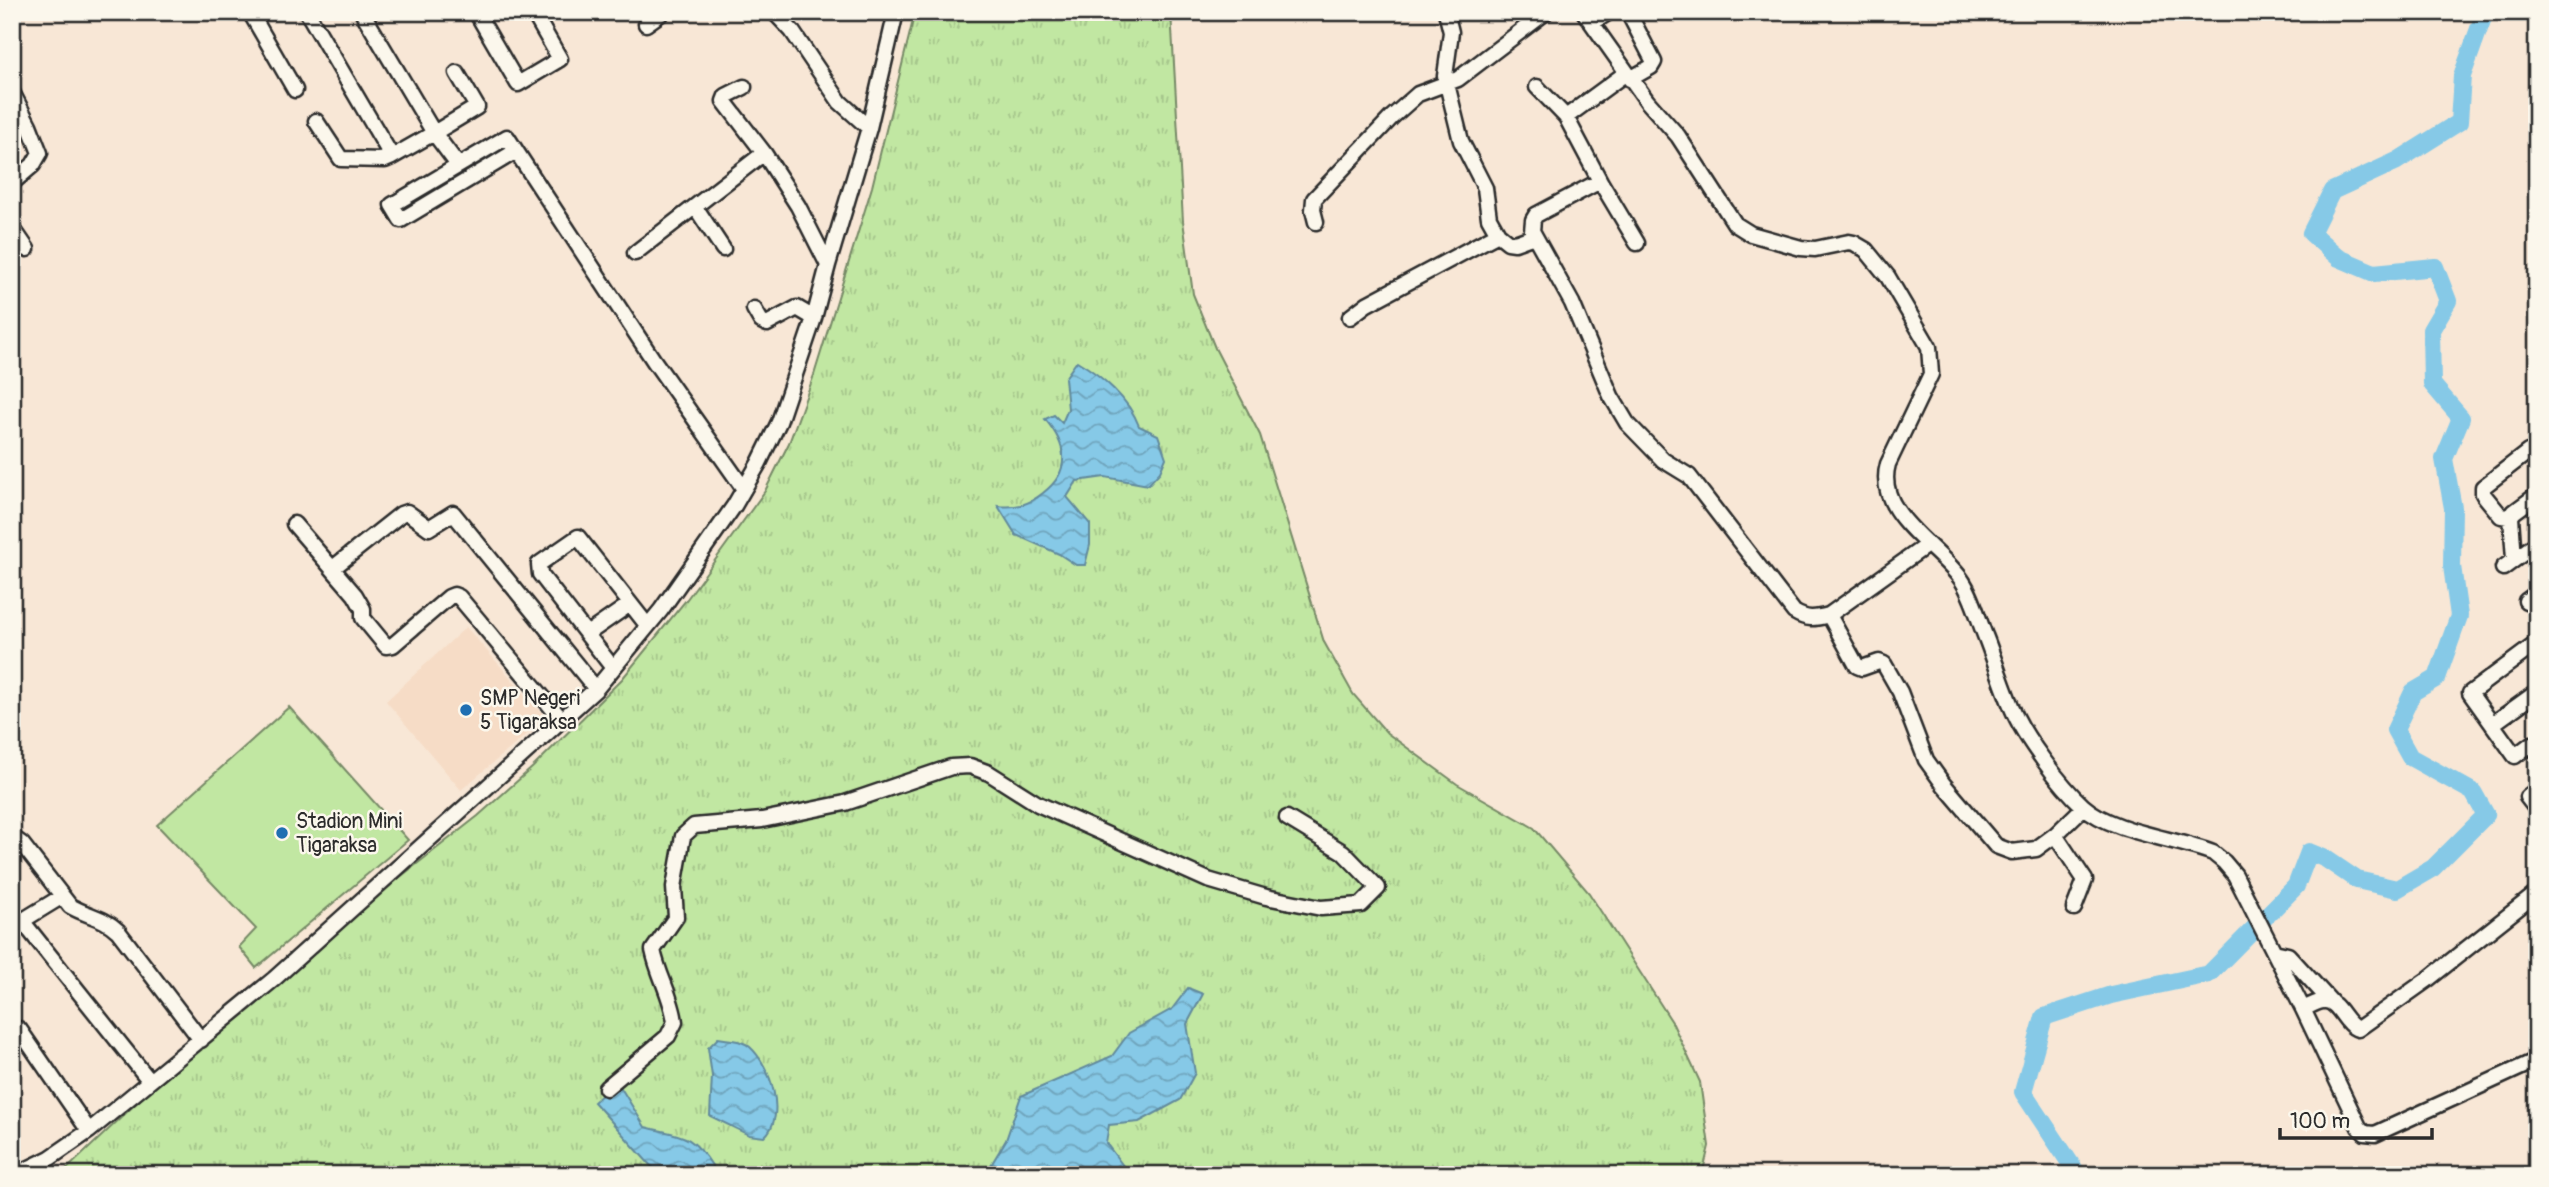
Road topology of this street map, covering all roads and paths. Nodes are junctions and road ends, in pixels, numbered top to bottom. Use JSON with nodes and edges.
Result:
{"nodes":[{"id":1,"x":250,"y":12,"type":"edge"},
{"id":2,"x":307,"y":12,"type":"edge"},
{"id":3,"x":362,"y":12,"type":"edge"},
{"id":4,"x":477,"y":12,"type":"edge"},
{"id":5,"x":533,"y":12,"type":"edge"},
{"id":6,"x":663,"y":12,"type":"edge"},
{"id":7,"x":774,"y":12,"type":"edge"},
{"id":8,"x":896,"y":12,"type":"edge"},
{"id":9,"x":1446,"y":12,"type":"edge"},
{"id":10,"x":1546,"y":12,"type":"edge"},
{"id":11,"x":1609,"y":12,"type":"edge"},
{"id":12,"x":1628,"y":12,"type":"edge"},
{"id":13,"x":1588,"y":18,"type":"edge"},
{"id":14,"x":646,"y":24,"type":"dead end"},
{"id":15,"x":457,"y":73,"type":"dead end"},
{"id":16,"x":1628,"y":76,"type":"junction"},
{"id":17,"x":1447,"y":83,"type":"junction"},
{"id":18,"x":744,"y":87,"type":"dead end"},
{"id":19,"x":1537,"y":87,"type":"dead end"},
{"id":20,"x":295,"y":90,"type":"dead end"},
{"id":21,"x":12,"y":92,"type":"edge"},
{"id":22,"x":1566,"y":117,"type":"junction"},
{"id":23,"x":316,"y":121,"type":"dead end"},
{"id":24,"x":869,"y":128,"type":"junction"},
{"id":25,"x":433,"y":133,"type":"junction"},
{"id":26,"x":516,"y":151,"type":"junction"},
{"id":27,"x":764,"y":153,"type":"junction"},
{"id":28,"x":392,"y":157,"type":"junction"},
{"id":29,"x":458,"y":166,"type":"junction"},
{"id":30,"x":1600,"y":181,"type":"junction"},
{"id":31,"x":12,"y":183,"type":"edge"},
{"id":32,"x":696,"y":208,"type":"junction"},
{"id":33,"x":1316,"y":222,"type":"dead end"},
{"id":34,"x":12,"y":227,"type":"edge"},
{"id":35,"x":1498,"y":234,"type":"junction"},
{"id":36,"x":1534,"y":236,"type":"junction"},
{"id":37,"x":1637,"y":243,"type":"dead end"},
{"id":38,"x":27,"y":249,"type":"dead end"},
{"id":39,"x":723,"y":249,"type":"dead end"},
{"id":40,"x":635,"y":253,"type":"dead end"},
{"id":41,"x":828,"y":265,"type":"junction"},
{"id":42,"x":754,"y":310,"type":"dead end"},
{"id":43,"x":1350,"y":317,"type":"dead end"},
{"id":44,"x":814,"y":318,"type":"junction"},
{"id":45,"x":2528,"y":452,"type":"dead end"},
{"id":46,"x":744,"y":489,"type":"junction"},
{"id":47,"x":2537,"y":495,"type":"edge"},
{"id":48,"x":2511,"y":517,"type":"junction"},
{"id":49,"x":294,"y":524,"type":"dead end"},
{"id":50,"x":2537,"y":543,"type":"edge"},
{"id":51,"x":1927,"y":545,"type":"junction"},
{"id":52,"x":333,"y":568,"type":"junction"},
{"id":53,"x":630,"y":604,"type":"junction"},
{"id":54,"x":1829,"y":615,"type":"junction"},
{"id":55,"x":647,"y":625,"type":"junction"},
{"id":56,"x":587,"y":634,"type":"junction"},
{"id":57,"x":2537,"y":643,"type":"edge"},
{"id":58,"x":613,"y":668,"type":"junction"},
{"id":59,"x":596,"y":689,"type":"junction"},
{"id":60,"x":2537,"y":692,"type":"edge"},
{"id":61,"x":562,"y":720,"type":"junction"},
{"id":62,"x":2494,"y":723,"type":"junction"},
{"id":63,"x":2535,"y":746,"type":"edge"},
{"id":64,"x":2537,"y":790,"type":"edge"},
{"id":65,"x":2084,"y":807,"type":"junction"},
{"id":66,"x":2537,"y":810,"type":"edge"},
{"id":67,"x":1287,"y":818,"type":"dead end"},
{"id":68,"x":2055,"y":835,"type":"junction"},
{"id":69,"x":12,"y":837,"type":"edge"},
{"id":70,"x":61,"y":897,"type":"junction"},
{"id":71,"x":2534,"y":900,"type":"edge"},
{"id":72,"x":2074,"y":908,"type":"dead end"},
{"id":73,"x":18,"y":924,"type":"edge"},
{"id":74,"x":2271,"y":946,"type":"junction"},
{"id":75,"x":2331,"y":1002,"type":"junction"},
{"id":76,"x":2303,"y":1009,"type":"junction"},
{"id":77,"x":19,"y":1029,"type":"dead end"},
{"id":78,"x":201,"y":1040,"type":"junction"},
{"id":79,"x":2537,"y":1060,"type":"edge"},
{"id":80,"x":149,"y":1080,"type":"junction"},
{"id":81,"x":606,"y":1088,"type":"dead end"},
{"id":82,"x":89,"y":1131,"type":"junction"},
{"id":83,"x":15,"y":1175,"type":"edge"}],
"edges":[{"from":1,"to":20,"type":"street"},
{"from":2,"to":28,"type":"street"},
{"from":3,"to":25,"type":"street"},
{"from":4,"to":5,"type":"street"},
{"from":6,"to":14,"type":"street"},
{"from":7,"to":24,"type":"street"},
{"from":8,"to":24,"type":"street"},
{"from":9,"to":17,"type":"street"},
{"from":10,"to":17,"type":"street"},
{"from":11,"to":13,"type":"street"},
{"from":12,"to":16,"type":"street"},
{"from":13,"to":16,"type":"street"},
{"from":15,"to":25,"type":"street"},
{"from":16,"to":22,"type":"street"},
{"from":16,"to":51,"type":"street"},
{"from":17,"to":33,"type":"street"},
{"from":17,"to":35,"type":"street"},
{"from":18,"to":27,"type":"street"},
{"from":19,"to":22,"type":"street"},
{"from":21,"to":31,"type":"street"},
{"from":22,"to":30,"type":"street"},
{"from":23,"to":28,"type":"street"},
{"from":24,"to":41,"type":"street"},
{"from":25,"to":28,"type":"street"},
{"from":25,"to":29,"type":"street"},
{"from":26,"to":29,"type":"street"},
{"from":26,"to":29,"type":"street"},
{"from":26,"to":46,"type":"street"},
{"from":27,"to":32,"type":"street"},
{"from":27,"to":41,"type":"street"},
{"from":30,"to":36,"type":"street"},
{"from":30,"to":37,"type":"street"},
{"from":32,"to":39,"type":"street"},
{"from":32,"to":40,"type":"street"},
{"from":34,"to":38,"type":"street"},
{"from":35,"to":36,"type":"street"},
{"from":35,"to":43,"type":"street"},
{"from":36,"to":54,"type":"street"},
{"from":41,"to":44,"type":"street"},
{"from":42,"to":44,"type":"street"},
{"from":44,"to":46,"type":"street"},
{"from":45,"to":48,"type":"street"},
{"from":46,"to":55,"type":"street"},
{"from":47,"to":48,"type":"street"},
{"from":48,"to":50,"type":"street"},
{"from":49,"to":52,"type":"street"},
{"from":51,"to":54,"type":"street"},
{"from":51,"to":65,"type":"street"},
{"from":52,"to":59,"type":"street"},
{"from":52,"to":61,"type":"street"},
{"from":53,"to":55,"type":"street"},
{"from":53,"to":56,"type":"street"},
{"from":53,"to":56,"type":"street"},
{"from":54,"to":68,"type":"street"},
{"from":55,"to":58,"type":"street"},
{"from":56,"to":58,"type":"street"},
{"from":57,"to":62,"type":"street"},
{"from":58,"to":59,"type":"street"},
{"from":59,"to":61,"type":"street"},
{"from":60,"to":62,"type":"street"},
{"from":61,"to":78,"type":"street"},
{"from":62,"to":63,"type":"street"},
{"from":64,"to":66,"type":"street"},
{"from":65,"to":68,"type":"street"},
{"from":65,"to":74,"type":"street"},
{"from":67,"to":81,"type":"street"},
{"from":68,"to":72,"type":"street"},
{"from":69,"to":70,"type":"street"},
{"from":70,"to":73,"type":"street"},
{"from":70,"to":78,"type":"street"},
{"from":71,"to":75,"type":"street"},
{"from":73,"to":80,"type":"street"},
{"from":74,"to":75,"type":"street"},
{"from":74,"to":76,"type":"street"},
{"from":75,"to":76,"type":"street"},
{"from":76,"to":79,"type":"street"},
{"from":77,"to":82,"type":"street"},
{"from":78,"to":80,"type":"street"},
{"from":80,"to":82,"type":"street"},
{"from":82,"to":83,"type":"street"}]}
